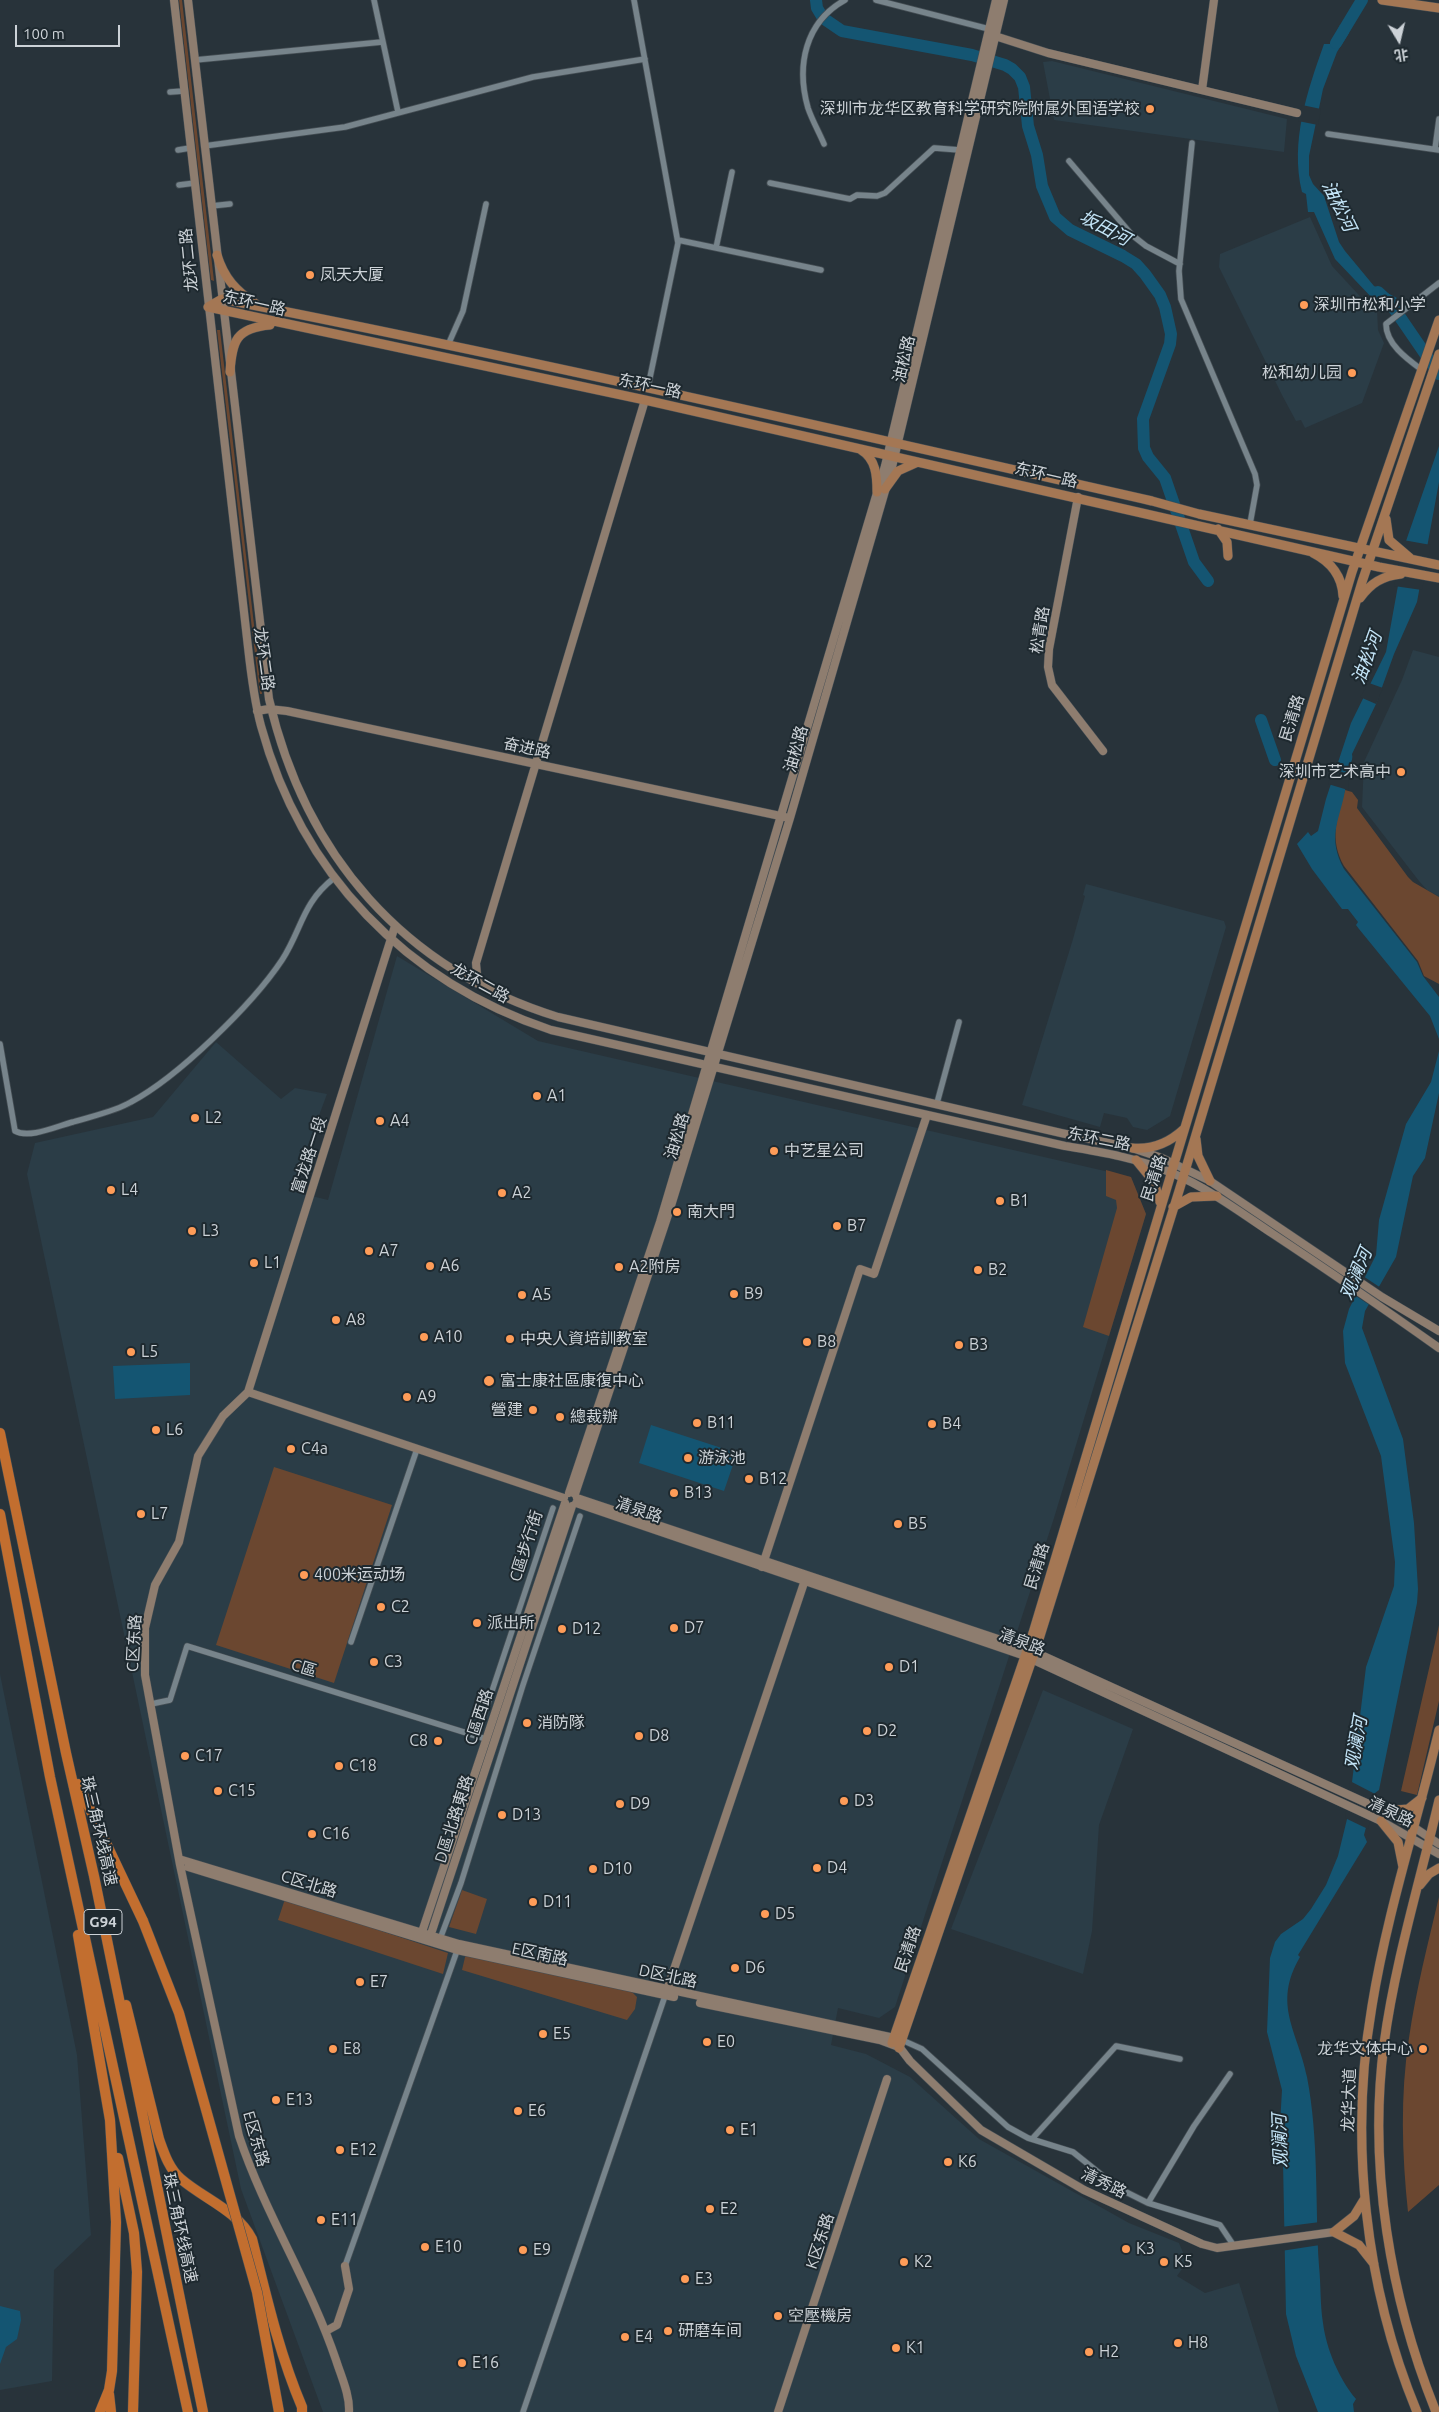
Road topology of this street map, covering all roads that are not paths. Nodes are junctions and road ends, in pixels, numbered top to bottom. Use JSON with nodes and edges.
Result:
{"nodes":[{"id":1,"x":174,"y":0,"type":"edge"},
{"id":2,"x":188,"y":0,"type":"edge"},
{"id":3,"x":374,"y":0,"type":"edge"},
{"id":4,"x":634,"y":0,"type":"edge"},
{"id":5,"x":845,"y":0,"type":"edge"},
{"id":6,"x":876,"y":0,"type":"edge"},
{"id":7,"x":996,"y":0,"type":"edge"},
{"id":8,"x":1004,"y":0,"type":"edge"},
{"id":9,"x":1214,"y":0,"type":"edge"},
{"id":10,"x":1382,"y":0,"type":"edge"},
{"id":11,"x":1439,"y":8,"type":"edge"},
{"id":12,"x":989,"y":29,"type":"junction"},
{"id":13,"x":992,"y":40,"type":"junction"},
{"id":14,"x":382,"y":42,"type":"junction"},
{"id":15,"x":645,"y":59,"type":"junction"},
{"id":16,"x":195,"y":60,"type":"junction"},
{"id":17,"x":982,"y":74,"type":"junction"},
{"id":18,"x":184,"y":90,"type":"junction"},
{"id":19,"x":1202,"y":90,"type":"junction"},
{"id":20,"x":170,"y":92,"type":"dead end"},
{"id":21,"x":398,"y":112,"type":"junction"},
{"id":22,"x":1297,"y":113,"type":"dead end"},
{"id":23,"x":1439,"y":119,"type":"edge"},
{"id":24,"x":1328,"y":134,"type":"dead end"},
{"id":25,"x":1192,"y":143,"type":"dead end"},
{"id":26,"x":824,"y":144,"type":"dead end"},
{"id":27,"x":204,"y":146,"type":"junction"},
{"id":28,"x":190,"y":148,"type":"junction"},
{"id":29,"x":1437,"y":149,"type":"edge"},
{"id":30,"x":178,"y":150,"type":"dead end"},
{"id":31,"x":960,"y":150,"type":"junction"},
{"id":32,"x":1069,"y":161,"type":"dead end"},
{"id":33,"x":732,"y":172,"type":"dead end"},
{"id":34,"x":195,"y":183,"type":"junction"},
{"id":35,"x":770,"y":183,"type":"dead end"},
{"id":36,"x":179,"y":185,"type":"dead end"},
{"id":37,"x":230,"y":204,"type":"dead end"},
{"id":38,"x":486,"y":204,"type":"dead end"},
{"id":39,"x":211,"y":206,"type":"junction"},
{"id":40,"x":678,"y":240,"type":"junction"},
{"id":41,"x":716,"y":248,"type":"junction"},
{"id":42,"x":217,"y":255,"type":"junction"},
{"id":43,"x":1180,"y":264,"type":"junction"},
{"id":44,"x":821,"y":270,"type":"dead end"},
{"id":45,"x":1439,"y":283,"type":"edge"},
{"id":46,"x":222,"y":299,"type":"junction"},
{"id":47,"x":208,"y":307,"type":"junction"},
{"id":48,"x":266,"y":308,"type":"junction"},
{"id":49,"x":223,"y":312,"type":"junction"},
{"id":50,"x":1439,"y":320,"type":"edge"},
{"id":51,"x":283,"y":325,"type":"junction"},
{"id":52,"x":448,"y":345,"type":"junction"},
{"id":53,"x":1438,"y":356,"type":"edge"},
{"id":54,"x":1422,"y":370,"type":"junction"},
{"id":55,"x":230,"y":372,"type":"junction"},
{"id":56,"x":648,"y":387,"type":"junction"},
{"id":57,"x":645,"y":400,"type":"junction"},
{"id":58,"x":894,"y":443,"type":"junction"},
{"id":59,"x":857,"y":448,"type":"junction"},
{"id":60,"x":891,"y":455,"type":"junction"},
{"id":61,"x":921,"y":462,"type":"junction"},
{"id":62,"x":881,"y":490,"type":"junction"},
{"id":63,"x":1078,"y":498,"type":"junction"},
{"id":64,"x":1386,"y":514,"type":"junction"},
{"id":65,"x":1250,"y":524,"type":"junction"},
{"id":66,"x":1218,"y":529,"type":"junction"},
{"id":67,"x":1304,"y":549,"type":"junction"},
{"id":68,"x":1360,"y":550,"type":"junction"},
{"id":69,"x":1372,"y":553,"type":"junction"},
{"id":70,"x":1398,"y":554,"type":"junction"},
{"id":71,"x":1228,"y":556,"type":"dead end"},
{"id":72,"x":1356,"y":561,"type":"junction"},
{"id":73,"x":1368,"y":565,"type":"junction"},
{"id":74,"x":1435,"y":565,"type":"edge"},
{"id":75,"x":1394,"y":573,"type":"junction"},
{"id":76,"x":1439,"y":578,"type":"edge"},
{"id":77,"x":1343,"y":602,"type":"junction"},
{"id":78,"x":1356,"y":605,"type":"junction"},
{"id":79,"x":271,"y":709,"type":"junction"},
{"id":80,"x":257,"y":711,"type":"junction"},
{"id":81,"x":1103,"y":751,"type":"dead end"},
{"id":82,"x":537,"y":764,"type":"junction"},
{"id":83,"x":781,"y":816,"type":"junction"},
{"id":84,"x":790,"y":818,"type":"junction"},
{"id":85,"x":334,"y":878,"type":"junction"},
{"id":86,"x":395,"y":926,"type":"junction"},
{"id":87,"x":391,"y":940,"type":"junction"},
{"id":88,"x":476,"y":963,"type":"junction"},
{"id":89,"x":460,"y":972,"type":"junction"},
{"id":90,"x":482,"y":986,"type":"junction"},
{"id":91,"x":959,"y":1022,"type":"dead end"},
{"id":92,"x":0,"y":1044,"type":"edge"},
{"id":93,"x":714,"y":1052,"type":"junction"},
{"id":94,"x":710,"y":1065,"type":"junction"},
{"id":95,"x":937,"y":1103,"type":"junction"},
{"id":96,"x":927,"y":1115,"type":"junction"},
{"id":97,"x":1186,"y":1127,"type":"junction"},
{"id":98,"x":1196,"y":1133,"type":"junction"},
{"id":99,"x":1132,"y":1148,"type":"junction"},
{"id":100,"x":1136,"y":1160,"type":"junction"},
{"id":101,"x":1173,"y":1168,"type":"junction"},
{"id":102,"x":1184,"y":1173,"type":"junction"},
{"id":103,"x":1210,"y":1181,"type":"junction"},
{"id":104,"x":1217,"y":1196,"type":"junction"},
{"id":105,"x":1160,"y":1205,"type":"junction"},
{"id":106,"x":1173,"y":1207,"type":"junction"},
{"id":107,"x":1347,"y":1278,"type":"junction"},
{"id":108,"x":1380,"y":1300,"type":"junction"},
{"id":109,"x":1439,"y":1331,"type":"edge"},
{"id":110,"x":1439,"y":1348,"type":"edge"},
{"id":111,"x":248,"y":1392,"type":"junction"},
{"id":112,"x":0,"y":1433,"type":"edge"},
{"id":113,"x":417,"y":1449,"type":"junction"},
{"id":114,"x":571,"y":1499,"type":"junction"},
{"id":115,"x":0,"y":1514,"type":"edge"},
{"id":116,"x":580,"y":1516,"type":"dead end"},
{"id":117,"x":763,"y":1565,"type":"junction"},
{"id":118,"x":805,"y":1579,"type":"junction"},
{"id":119,"x":351,"y":1642,"type":"dead end"},
{"id":120,"x":1030,"y":1654,"type":"junction"},
{"id":121,"x":151,"y":1704,"type":"junction"},
{"id":122,"x":1439,"y":1730,"type":"edge"},
{"id":123,"x":477,"y":1736,"type":"junction"},
{"id":124,"x":486,"y":1739,"type":"junction"},
{"id":125,"x":66,"y":1753,"type":"junction"},
{"id":126,"x":50,"y":1777,"type":"junction"},
{"id":127,"x":1424,"y":1796,"type":"junction"},
{"id":128,"x":1439,"y":1805,"type":"edge"},
{"id":129,"x":1384,"y":1811,"type":"junction"},
{"id":130,"x":1381,"y":1822,"type":"junction"},
{"id":131,"x":1415,"y":1828,"type":"junction"},
{"id":132,"x":1430,"y":1837,"type":"junction"},
{"id":133,"x":1413,"y":1838,"type":"junction"},
{"id":134,"x":1439,"y":1844,"type":"edge"},
{"id":135,"x":1428,"y":1847,"type":"junction"},
{"id":136,"x":1439,"y":1854,"type":"edge"},
{"id":137,"x":179,"y":1862,"type":"junction"},
{"id":138,"x":1439,"y":1868,"type":"edge"},
{"id":139,"x":1404,"y":1871,"type":"junction"},
{"id":140,"x":94,"y":1876,"type":"junction"},
{"id":141,"x":1417,"y":1889,"type":"junction"},
{"id":142,"x":425,"y":1937,"type":"junction"},
{"id":143,"x":440,"y":1939,"type":"junction"},
{"id":144,"x":458,"y":1947,"type":"junction"},
{"id":145,"x":666,"y":1992,"type":"junction"},
{"id":146,"x":897,"y":2042,"type":"junction"},
{"id":147,"x":1180,"y":2059,"type":"dead end"},
{"id":148,"x":1230,"y":2074,"type":"dead end"},
{"id":149,"x":887,"y":2080,"type":"dead end"},
{"id":150,"x":110,"y":2120,"type":"junction"},
{"id":151,"x":1032,"y":2139,"type":"junction"},
{"id":152,"x":1365,"y":2196,"type":"junction"},
{"id":153,"x":1148,"y":2203,"type":"junction"},
{"id":154,"x":1334,"y":2232,"type":"junction"},
{"id":155,"x":1234,"y":2246,"type":"junction"},
{"id":156,"x":1374,"y":2265,"type":"junction"},
{"id":157,"x":344,"y":2266,"type":"joint"},
{"id":158,"x":326,"y":2331,"type":"junction"},
{"id":159,"x":109,"y":2390,"type":"junction"},
{"id":160,"x":303,"y":2410,"type":"edge"},
{"id":161,"x":100,"y":2412,"type":"edge"},
{"id":162,"x":111,"y":2412,"type":"edge"},
{"id":163,"x":133,"y":2412,"type":"edge"},
{"id":164,"x":188,"y":2412,"type":"edge"},
{"id":165,"x":203,"y":2412,"type":"edge"},
{"id":166,"x":279,"y":2412,"type":"edge"},
{"id":167,"x":349,"y":2412,"type":"edge"},
{"id":168,"x":523,"y":2412,"type":"edge"},
{"id":169,"x":778,"y":2412,"type":"edge"},
{"id":170,"x":1417,"y":2412,"type":"edge"},
{"id":171,"x":1436,"y":2412,"type":"edge"}],
"edges":[{"from":1,"to":18,"type":"street","name":"龙环二路"},
{"from":2,"to":16,"type":"street","name":"龙环二路"},
{"from":3,"to":14,"type":"street"},
{"from":4,"to":15,"type":"street"},
{"from":5,"to":26,"type":"street"},
{"from":6,"to":12,"type":"street"},
{"from":7,"to":12,"type":"street","name":"油松路"},
{"from":8,"to":13,"type":"street","name":"油松路"},
{"from":9,"to":19,"type":"street"},
{"from":10,"to":11,"type":"main road"},
{"from":12,"to":13,"type":"street","name":"油松路"},
{"from":13,"to":17,"type":"street","name":"油松路"},
{"from":13,"to":19,"type":"street"},
{"from":14,"to":16,"type":"street"},
{"from":14,"to":21,"type":"street"},
{"from":15,"to":21,"type":"street"},
{"from":15,"to":40,"type":"street"},
{"from":16,"to":27,"type":"street","name":"龙环二路"},
{"from":17,"to":31,"type":"street","name":"油松路"},
{"from":17,"to":58,"type":"street","name":"油松路"},
{"from":18,"to":20,"type":"street"},
{"from":18,"to":28,"type":"street","name":"龙环二路"},
{"from":19,"to":22,"type":"street"},
{"from":21,"to":27,"type":"street"},
{"from":23,"to":29,"type":"street"},
{"from":24,"to":29,"type":"street"},
{"from":25,"to":43,"type":"street"},
{"from":27,"to":39,"type":"street","name":"龙环二路"},
{"from":28,"to":30,"type":"street"},
{"from":28,"to":34,"type":"street","name":"龙环二路"},
{"from":31,"to":35,"type":"street"},
{"from":31,"to":58,"type":"street","name":"油松路"},
{"from":32,"to":43,"type":"street"},
{"from":33,"to":41,"type":"street"},
{"from":34,"to":36,"type":"street"},
{"from":34,"to":47,"type":"street","name":"龙环二路"},
{"from":37,"to":39,"type":"street"},
{"from":38,"to":52,"type":"street"},
{"from":39,"to":42,"type":"street","name":"龙环二路"},
{"from":40,"to":41,"type":"street"},
{"from":40,"to":56,"type":"street"},
{"from":41,"to":44,"type":"street"},
{"from":42,"to":46,"type":"street","name":"龙环二路"},
{"from":42,"to":48,"type":"main road"},
{"from":43,"to":65,"type":"street"},
{"from":45,"to":54,"type":"street"},
{"from":46,"to":47,"type":"main road","name":"东环一路"},
{"from":46,"to":48,"type":"main road","name":"东环一路"},
{"from":46,"to":49,"type":"street","name":"龙环二路"},
{"from":47,"to":49,"type":"main road","name":"东环一路"},
{"from":47,"to":80,"type":"street","name":"龙环二路"},
{"from":48,"to":52,"type":"main road","name":"东环一路"},
{"from":49,"to":51,"type":"main road","name":"东环一路"},
{"from":49,"to":55,"type":"street","name":"龙环二路"},
{"from":50,"to":54,"type":"main road","name":"民清路"},
{"from":51,"to":55,"type":"main road"},
{"from":51,"to":57,"type":"main road","name":"东环一路"},
{"from":52,"to":56,"type":"main road","name":"东环一路"},
{"from":53,"to":64,"type":"main road","name":"民清路"},
{"from":54,"to":68,"type":"main road","name":"民清路"},
{"from":55,"to":79,"type":"street","name":"龙环二路"},
{"from":56,"to":58,"type":"main road","name":"东环一路"},
{"from":57,"to":59,"type":"main road","name":"东环一路"},
{"from":57,"to":82,"type":"street"},
{"from":58,"to":60,"type":"street","name":"油松路"},
{"from":58,"to":65,"type":"main road","name":"东环一路"},
{"from":59,"to":60,"type":"main road","name":"东环一路"},
{"from":59,"to":62,"type":"main road"},
{"from":60,"to":61,"type":"main road","name":"东环一路"},
{"from":60,"to":62,"type":"street","name":"油松路"},
{"from":61,"to":62,"type":"main road"},
{"from":61,"to":63,"type":"main road","name":"东环一路"},
{"from":62,"to":83,"type":"street","name":"油松路"},
{"from":62,"to":84,"type":"street","name":"油松路"},
{"from":63,"to":66,"type":"main road","name":"东环一路"},
{"from":63,"to":81,"type":"street","name":"松青路"},
{"from":64,"to":69,"type":"main road","name":"民清路"},
{"from":64,"to":70,"type":"main road"},
{"from":65,"to":68,"type":"main road","name":"东环一路"},
{"from":66,"to":67,"type":"main road","name":"东环一路"},
{"from":66,"to":71,"type":"main road"},
{"from":67,"to":72,"type":"main road","name":"东环一路"},
{"from":67,"to":77,"type":"main road"},
{"from":68,"to":69,"type":"main road","name":"东环一路"},
{"from":68,"to":72,"type":"main road","name":"民清路"},
{"from":69,"to":70,"type":"main road","name":"东环一路"},
{"from":69,"to":73,"type":"main road","name":"民清路"},
{"from":70,"to":74,"type":"main road","name":"东环一路"},
{"from":72,"to":73,"type":"main road","name":"东环一路"},
{"from":72,"to":77,"type":"main road","name":"民清路"},
{"from":73,"to":75,"type":"main road","name":"东环一路"},
{"from":73,"to":78,"type":"main road","name":"民清路"},
{"from":75,"to":76,"type":"main road","name":"东环一路"},
{"from":75,"to":78,"type":"main road"},
{"from":77,"to":97,"type":"main road","name":"民清路"},
{"from":78,"to":98,"type":"main road","name":"民清路"},
{"from":79,"to":80,"type":"street","name":"奋进路"},
{"from":79,"to":82,"type":"street","name":"奋进路"},
{"from":79,"to":86,"type":"street","name":"龙环二路"},
{"from":80,"to":85,"type":"street","name":"龙环二路"},
{"from":82,"to":83,"type":"street","name":"奋进路"},
{"from":82,"to":88,"type":"street"},
{"from":83,"to":84,"type":"street","name":"奋进路"},
{"from":83,"to":93,"type":"street","name":"油松路"},
{"from":84,"to":93,"type":"street","name":"油松路"},
{"from":85,"to":87,"type":"street","name":"龙环二路"},
{"from":85,"to":92,"type":"street"},
{"from":86,"to":87,"type":"street","name":"富龙路一段"},
{"from":86,"to":89,"type":"street","name":"龙环二路"},
{"from":87,"to":94,"type":"street","name":"龙环二路"},
{"from":87,"to":111,"type":"street","name":"富龙路一段"},
{"from":88,"to":89,"type":"street"},
{"from":88,"to":90,"type":"street"},
{"from":89,"to":90,"type":"street","name":"龙环二路"},
{"from":90,"to":93,"type":"street","name":"龙环二路"},
{"from":91,"to":95,"type":"street"},
{"from":93,"to":94,"type":"street","name":"油松路"},
{"from":93,"to":95,"type":"street","name":"东环二路"},
{"from":94,"to":96,"type":"street","name":"东环二路"},
{"from":94,"to":114,"type":"street","name":"油松路"},
{"from":95,"to":99,"type":"street","name":"东环二路"},
{"from":96,"to":100,"type":"street","name":"东环二路"},
{"from":96,"to":117,"type":"street"},
{"from":97,"to":99,"type":"main road"},
{"from":97,"to":101,"type":"main road","name":"民清路"},
{"from":98,"to":102,"type":"main road","name":"民清路"},
{"from":98,"to":103,"type":"main road"},
{"from":99,"to":101,"type":"street","name":"东环二路"},
{"from":100,"to":101,"type":"street","name":"东环二路"},
{"from":100,"to":105,"type":"main road"},
{"from":101,"to":102,"type":"street","name":"东环二路"},
{"from":101,"to":105,"type":"main road","name":"民清路"},
{"from":102,"to":103,"type":"street","name":"东环二路"},
{"from":102,"to":104,"type":"street","name":"东环二路"},
{"from":102,"to":106,"type":"main road","name":"民清路"},
{"from":103,"to":107,"type":"street","name":"东环二路"},
{"from":104,"to":106,"type":"main road"},
{"from":104,"to":107,"type":"street","name":"东环二路"},
{"from":105,"to":120,"type":"main road","name":"民清路"},
{"from":106,"to":120,"type":"main road","name":"民清路"},
{"from":107,"to":108,"type":"street","name":"东环二路"},
{"from":108,"to":109,"type":"street","name":"东环二路"},
{"from":108,"to":110,"type":"street","name":"东环二路"},
{"from":111,"to":113,"type":"street","name":"清泉路"},
{"from":111,"to":121,"type":"street","name":"C区东路"},
{"from":112,"to":125,"type":"highway","name":"珠三角环线高速","number":"G94"},
{"from":113,"to":114,"type":"street","name":"清泉路"},
{"from":113,"to":119,"type":"street"},
{"from":114,"to":117,"type":"street","name":"清泉路"},
{"from":114,"to":124,"type":"street","name":"C區西路"},
{"from":114,"to":142,"type":"street","name":"D區北路東路"},
{"from":115,"to":126,"type":"highway","name":"珠三角环线高速","number":"G94"},
{"from":116,"to":143,"type":"street"},
{"from":117,"to":118,"type":"street","name":"清泉路"},
{"from":118,"to":120,"type":"street","name":"清泉路"},
{"from":118,"to":145,"type":"street"},
{"from":120,"to":129,"type":"street","name":"清泉路"},
{"from":120,"to":130,"type":"street","name":"清泉路"},
{"from":120,"to":146,"type":"main road","name":"民清路"},
{"from":121,"to":123,"type":"street","name":"C區"},
{"from":121,"to":137,"type":"street","name":"C区东路"},
{"from":122,"to":127,"type":"main road","name":"龙华大道"},
{"from":123,"to":123,"type":"street","name":"C區步行街"},
{"from":123,"to":124,"type":"street","name":"C區"},
{"from":124,"to":142,"type":"street","name":"C區西路"},
{"from":125,"to":140,"type":"highway","name":"珠三角环线高速","number":"G94"},
{"from":125,"to":166,"type":"highway","bridge":true},
{"from":126,"to":150,"type":"highway"},
{"from":126,"to":164,"type":"highway","name":"珠三角环线高速","number":"G94"},
{"from":127,"to":129,"type":"main road"},
{"from":127,"to":131,"type":"main road","name":"龙华大道"},
{"from":128,"to":132,"type":"main road","name":"龙华大道"},
{"from":129,"to":131,"type":"street","name":"清泉路"},
{"from":130,"to":133,"type":"street","name":"清泉路"},
{"from":130,"to":139,"type":"main road"},
{"from":131,"to":132,"type":"street","name":"清泉路"},
{"from":131,"to":133,"type":"main road","name":"龙华大道"},
{"from":132,"to":134,"type":"street","name":"清泉路"},
{"from":132,"to":135,"type":"main road","name":"龙华大道"},
{"from":133,"to":135,"type":"street","name":"清泉路"},
{"from":133,"to":139,"type":"main road","name":"龙华大道"},
{"from":135,"to":136,"type":"street","name":"清泉路"},
{"from":135,"to":141,"type":"main road","name":"龙华大道"},
{"from":137,"to":142,"type":"street","name":"C区北路"},
{"from":137,"to":158,"type":"street","name":"E区东路"},
{"from":138,"to":141,"type":"main road"},
{"from":139,"to":152,"type":"main road","name":"龙华大道"},
{"from":140,"to":160,"type":"highway"},
{"from":140,"to":165,"type":"highway","name":"珠三角环线高速","number":"G94"},
{"from":141,"to":171,"type":"main road","name":"龙华大道"},
{"from":142,"to":143,"type":"street"},
{"from":142,"to":144,"type":"street","name":"E区南路"},
{"from":143,"to":144,"type":"street"},
{"from":144,"to":145,"type":"street","name":"E区南路"},
{"from":144,"to":157,"type":"street"},
{"from":145,"to":146,"type":"street","name":"D区北路"},
{"from":145,"to":168,"type":"street"},
{"from":146,"to":151,"type":"street"},
{"from":146,"to":155,"type":"street","name":"清秀路"},
{"from":147,"to":151,"type":"street"},
{"from":148,"to":153,"type":"street"},
{"from":149,"to":169,"type":"street","name":"K区东路"},
{"from":150,"to":159,"type":"highway"},
{"from":150,"to":163,"type":"highway"},
{"from":151,"to":153,"type":"street"},
{"from":152,"to":154,"type":"main road"},
{"from":152,"to":156,"type":"main road","name":"龙华大道"},
{"from":153,"to":155,"type":"street"},
{"from":154,"to":155,"type":"street","name":"清秀路"},
{"from":154,"to":156,"type":"main road"},
{"from":156,"to":170,"type":"main road","name":"龙华大道"},
{"from":157,"to":158,"type":"street"},
{"from":158,"to":167,"type":"street","name":"E区东路"},
{"from":159,"to":161,"type":"highway"},
{"from":159,"to":162,"type":"highway"}]}
